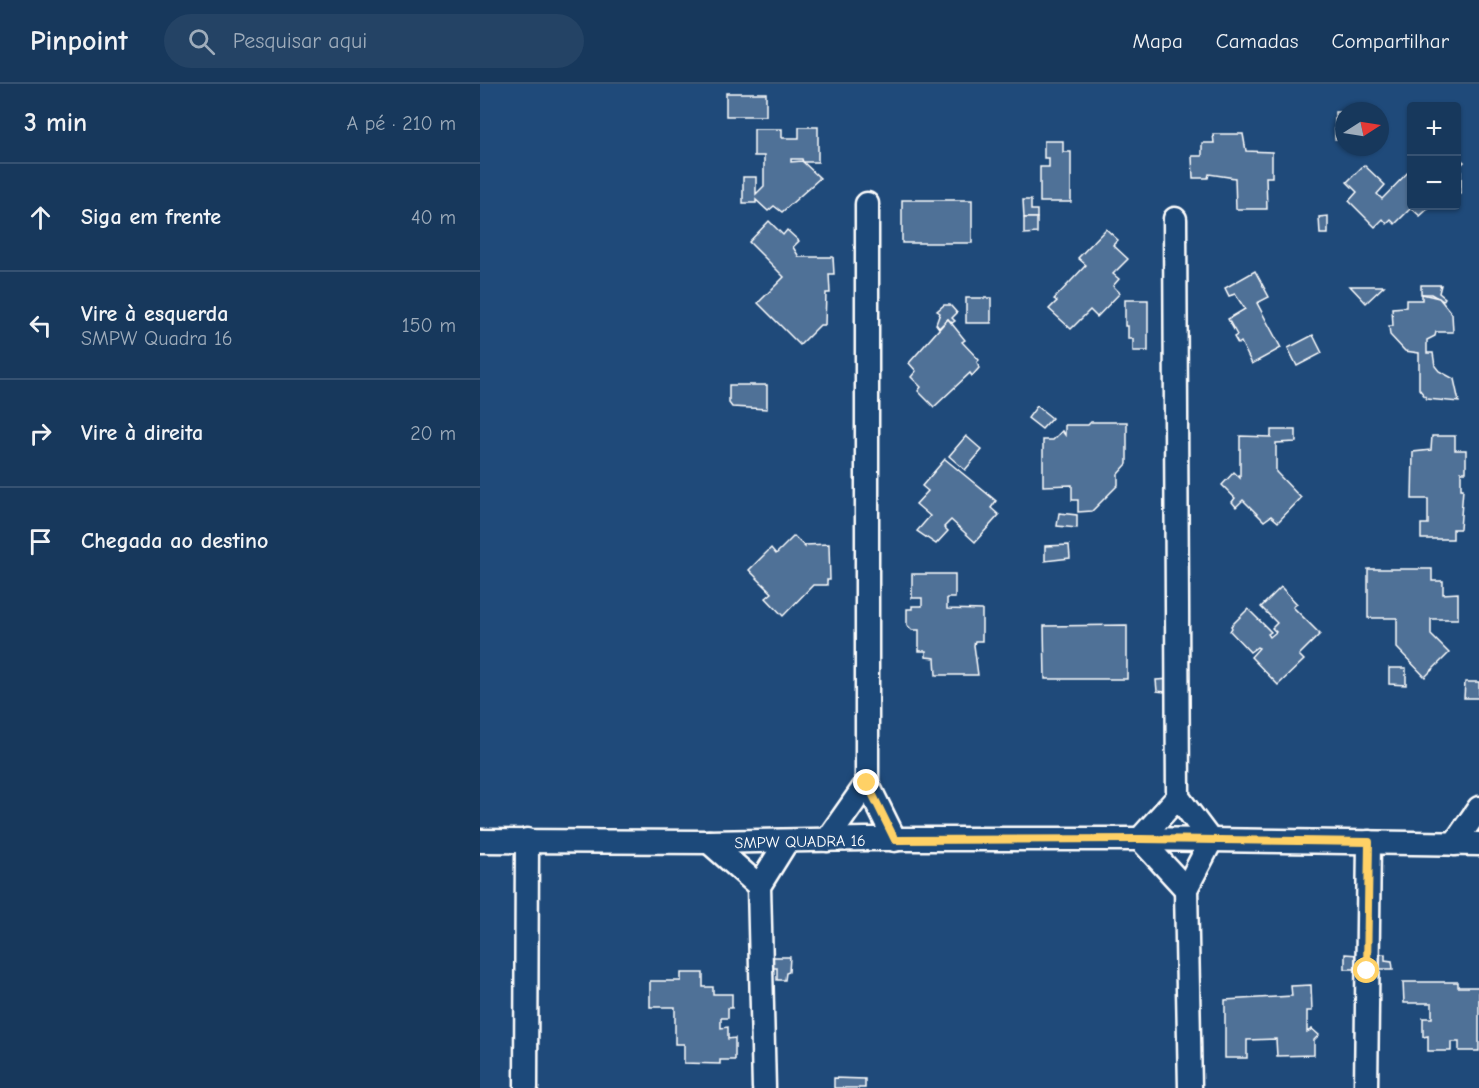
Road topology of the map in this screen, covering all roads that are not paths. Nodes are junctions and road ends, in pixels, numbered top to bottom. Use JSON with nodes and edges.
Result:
{"nodes":[{"id":1,"x":867,"y":204,"type":"dead end"},
{"id":2,"x":1175,"y":219,"type":"dead end"},
{"id":3,"x":867,"y":783,"type":"junction"},
{"id":4,"x":1178,"y":797,"type":"junction"},
{"id":5,"x":1479,"y":808,"type":"edge"},
{"id":6,"x":1140,"y":839,"type":"junction"},
{"id":7,"x":527,"y":840,"type":"junction"},
{"id":8,"x":827,"y":840,"type":"junction"},
{"id":9,"x":895,"y":840,"type":"junction"},
{"id":10,"x":480,"y":841,"type":"edge"},
{"id":11,"x":787,"y":841,"type":"junction"},
{"id":12,"x":1211,"y":841,"type":"junction"},
{"id":13,"x":1369,"y":842,"type":"junction"},
{"id":14,"x":709,"y":843,"type":"junction"},
{"id":15,"x":1454,"y":844,"type":"junction"},
{"id":16,"x":1479,"y":844,"type":"edge"},
{"id":17,"x":759,"y":886,"type":"junction"},
{"id":18,"x":1186,"y":889,"type":"junction"},
{"id":19,"x":525,"y":1088,"type":"edge"},
{"id":20,"x":764,"y":1088,"type":"edge"},
{"id":21,"x":1190,"y":1088,"type":"edge"},
{"id":22,"x":1366,"y":1088,"type":"edge"}],
"edges":[{"from":1,"to":3,"type":"street"},
{"from":2,"to":4,"type":"street"},
{"from":3,"to":8,"type":"street"},
{"from":3,"to":9,"type":"street"},
{"from":4,"to":6,"type":"street"},
{"from":4,"to":12,"type":"street"},
{"from":5,"to":15,"type":"street"},
{"from":6,"to":9,"type":"street","name":"SMPW QUADRA 16"},
{"from":6,"to":12,"type":"street","name":"SMPW QUADRA 16"},
{"from":6,"to":18,"type":"street"},
{"from":7,"to":10,"type":"street","name":"SMPW QUADRA 16"},
{"from":7,"to":14,"type":"street","name":"SMPW QUADRA 16"},
{"from":7,"to":19,"type":"street"},
{"from":8,"to":9,"type":"street","name":"SMPW QUADRA 16"},
{"from":8,"to":11,"type":"street","name":"SMPW QUADRA 16"},
{"from":11,"to":14,"type":"street","name":"SMPW QUADRA 16"},
{"from":11,"to":17,"type":"street"},
{"from":12,"to":13,"type":"street","name":"SMPW QUADRA 16"},
{"from":12,"to":18,"type":"street"},
{"from":13,"to":15,"type":"street","name":"SMPW QUADRA 16"},
{"from":13,"to":22,"type":"street"},
{"from":14,"to":17,"type":"street"},
{"from":15,"to":16,"type":"street","name":"SMPW QUADRA 16"},
{"from":17,"to":20,"type":"street"},
{"from":18,"to":21,"type":"street"}]}
